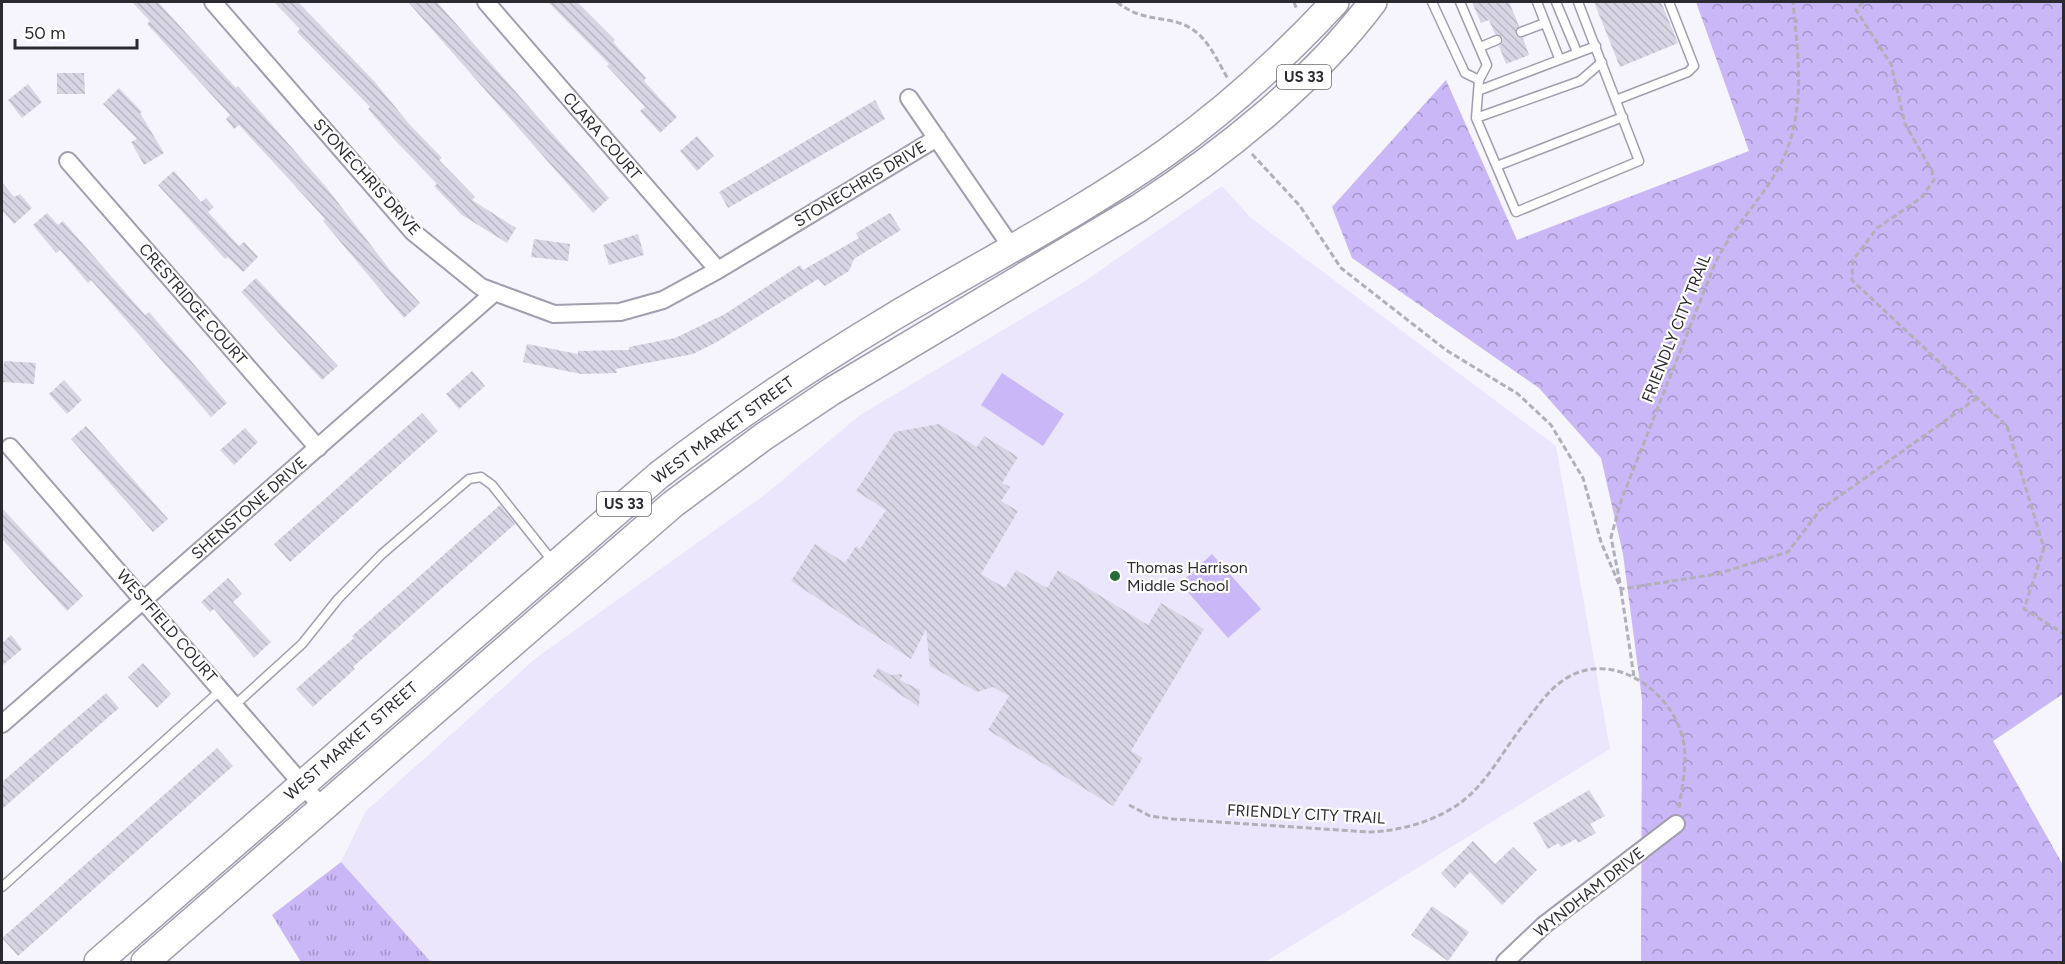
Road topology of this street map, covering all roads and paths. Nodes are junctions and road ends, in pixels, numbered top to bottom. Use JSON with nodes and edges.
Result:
{"nodes":[{"id":1,"x":213,"y":2,"type":"edge"},
{"id":2,"x":486,"y":2,"type":"edge"},
{"id":3,"x":1117,"y":2,"type":"edge"},
{"id":4,"x":1335,"y":2,"type":"edge"},
{"id":5,"x":1373,"y":2,"type":"edge"},
{"id":6,"x":1432,"y":2,"type":"edge"},
{"id":7,"x":1460,"y":2,"type":"edge"},
{"id":8,"x":1536,"y":2,"type":"edge"},
{"id":9,"x":1556,"y":2,"type":"edge"},
{"id":10,"x":1578,"y":2,"type":"edge"},
{"id":11,"x":1669,"y":2,"type":"edge"},
{"id":12,"x":1793,"y":2,"type":"edge"},
{"id":13,"x":1863,"y":2,"type":"edge"},
{"id":14,"x":1545,"y":23,"type":"junction"},
{"id":15,"x":1521,"y":32,"type":"dead end"},
{"id":16,"x":1497,"y":40,"type":"dead end"},
{"id":17,"x":1596,"y":46,"type":"junction"},
{"id":18,"x":1480,"y":47,"type":"junction"},
{"id":19,"x":1576,"y":52,"type":"junction"},
{"id":20,"x":1559,"y":58,"type":"junction"},
{"id":21,"x":1602,"y":62,"type":"junction"},
{"id":22,"x":1479,"y":85,"type":"junction"},
{"id":23,"x":1238,"y":96,"type":"junction"},
{"id":24,"x":909,"y":98,"type":"dead end"},
{"id":25,"x":1616,"y":100,"type":"junction"},
{"id":26,"x":1623,"y":117,"type":"junction"},
{"id":27,"x":1476,"y":118,"type":"junction"},
{"id":28,"x":1236,"y":137,"type":"junction"},
{"id":29,"x":937,"y":138,"type":"junction"},
{"id":30,"x":68,"y":161,"type":"dead end"},
{"id":31,"x":1497,"y":166,"type":"junction"},
{"id":32,"x":1012,"y":248,"type":"junction"},
{"id":33,"x":718,"y":270,"type":"junction"},
{"id":34,"x":495,"y":292,"type":"junction"},
{"id":35,"x":1977,"y":398,"type":"junction"},
{"id":36,"x":10,"y":447,"type":"dead end"},
{"id":37,"x":318,"y":447,"type":"junction"},
{"id":38,"x":555,"y":563,"type":"junction"},
{"id":39,"x":1621,"y":589,"type":"junction"},
{"id":40,"x":144,"y":600,"type":"junction"},
{"id":41,"x":2064,"y":634,"type":"edge"},
{"id":42,"x":1634,"y":677,"type":"junction"},
{"id":43,"x":222,"y":690,"type":"junction"},
{"id":44,"x":235,"y":705,"type":"junction"},
{"id":45,"x":2,"y":724,"type":"edge"},
{"id":46,"x":302,"y":784,"type":"junction"},
{"id":47,"x":1129,"y":805,"type":"dead end"},
{"id":48,"x":322,"y":807,"type":"junction"},
{"id":49,"x":1676,"y":824,"type":"joint"},
{"id":50,"x":2,"y":887,"type":"edge"},
{"id":51,"x":98,"y":963,"type":"edge"},
{"id":52,"x":145,"y":963,"type":"edge"},
{"id":53,"x":1505,"y":963,"type":"edge"}],
"edges":[{"from":1,"to":34,"type":"street","name":"STONECHRIS DRIVE"},
{"from":2,"to":33,"type":"street","name":"CLARA COURT"},
{"from":3,"to":23,"type":"path"},
{"from":4,"to":23,"type":"main road","name":"WEST MARKET STREET","number":"US 33"},
{"from":5,"to":28,"type":"main road","name":"WEST MARKET STREET","number":"US 33"},
{"from":6,"to":22,"type":"lane"},
{"from":7,"to":18,"type":"lane"},
{"from":8,"to":14,"type":"lane"},
{"from":9,"to":19,"type":"lane"},
{"from":10,"to":17,"type":"lane"},
{"from":11,"to":25,"type":"lane"},
{"from":12,"to":39,"type":"path","name":"FRIENDLY CITY TRAIL"},
{"from":13,"to":35,"type":"path"},
{"from":14,"to":15,"type":"lane"},
{"from":14,"to":20,"type":"lane"},
{"from":16,"to":18,"type":"lane"},
{"from":17,"to":19,"type":"lane"},
{"from":17,"to":21,"type":"lane"},
{"from":18,"to":22,"type":"lane"},
{"from":19,"to":20,"type":"lane"},
{"from":20,"to":22,"type":"lane"},
{"from":21,"to":25,"type":"lane"},
{"from":21,"to":27,"type":"lane"},
{"from":22,"to":27,"type":"lane"},
{"from":23,"to":32,"type":"main road","name":"WEST MARKET STREET","number":"US 33"},
{"from":24,"to":29,"type":"street"},
{"from":25,"to":26,"type":"lane"},
{"from":26,"to":31,"type":"lane"},
{"from":26,"to":31,"type":"lane"},
{"from":27,"to":31,"type":"lane"},
{"from":28,"to":39,"type":"path"},
{"from":28,"to":48,"type":"main road","name":"WEST MARKET STREET","number":"US 33"},
{"from":29,"to":32,"type":"street"},
{"from":29,"to":33,"type":"street","name":"STONECHRIS DRIVE"},
{"from":30,"to":37,"type":"street","name":"CRESTRIDGE COURT"},
{"from":32,"to":38,"type":"main road","name":"WEST MARKET STREET","number":"US 33"},
{"from":33,"to":34,"type":"street","name":"STONECHRIS DRIVE"},
{"from":34,"to":37,"type":"street","name":"SHENSTONE DRIVE"},
{"from":35,"to":39,"type":"path"},
{"from":35,"to":41,"type":"path"},
{"from":36,"to":40,"type":"street","name":"WESTFIELD COURT"},
{"from":37,"to":40,"type":"street","name":"SHENSTONE DRIVE"},
{"from":38,"to":44,"type":"lane"},
{"from":38,"to":46,"type":"main road","name":"WEST MARKET STREET","number":"US 33"},
{"from":39,"to":42,"type":"path","name":"FRIENDLY CITY TRAIL"},
{"from":40,"to":43,"type":"street","name":"WESTFIELD COURT"},
{"from":40,"to":45,"type":"street","name":"SHENSTONE DRIVE"},
{"from":42,"to":47,"type":"path","name":"FRIENDLY CITY TRAIL"},
{"from":42,"to":49,"type":"path","name":"FRIENDLY CITY TRAIL"},
{"from":43,"to":44,"type":"street","name":"WESTFIELD COURT"},
{"from":43,"to":50,"type":"lane"},
{"from":44,"to":46,"type":"street","name":"WESTFIELD COURT"},
{"from":46,"to":48,"type":"street","name":"WESTFIELD COURT"},
{"from":46,"to":51,"type":"main road","name":"WEST MARKET STREET","number":"US 33"},
{"from":48,"to":52,"type":"main road","name":"WEST MARKET STREET","number":"US 33"},
{"from":49,"to":53,"type":"street","name":"WYNDHAM DRIVE"}]}
